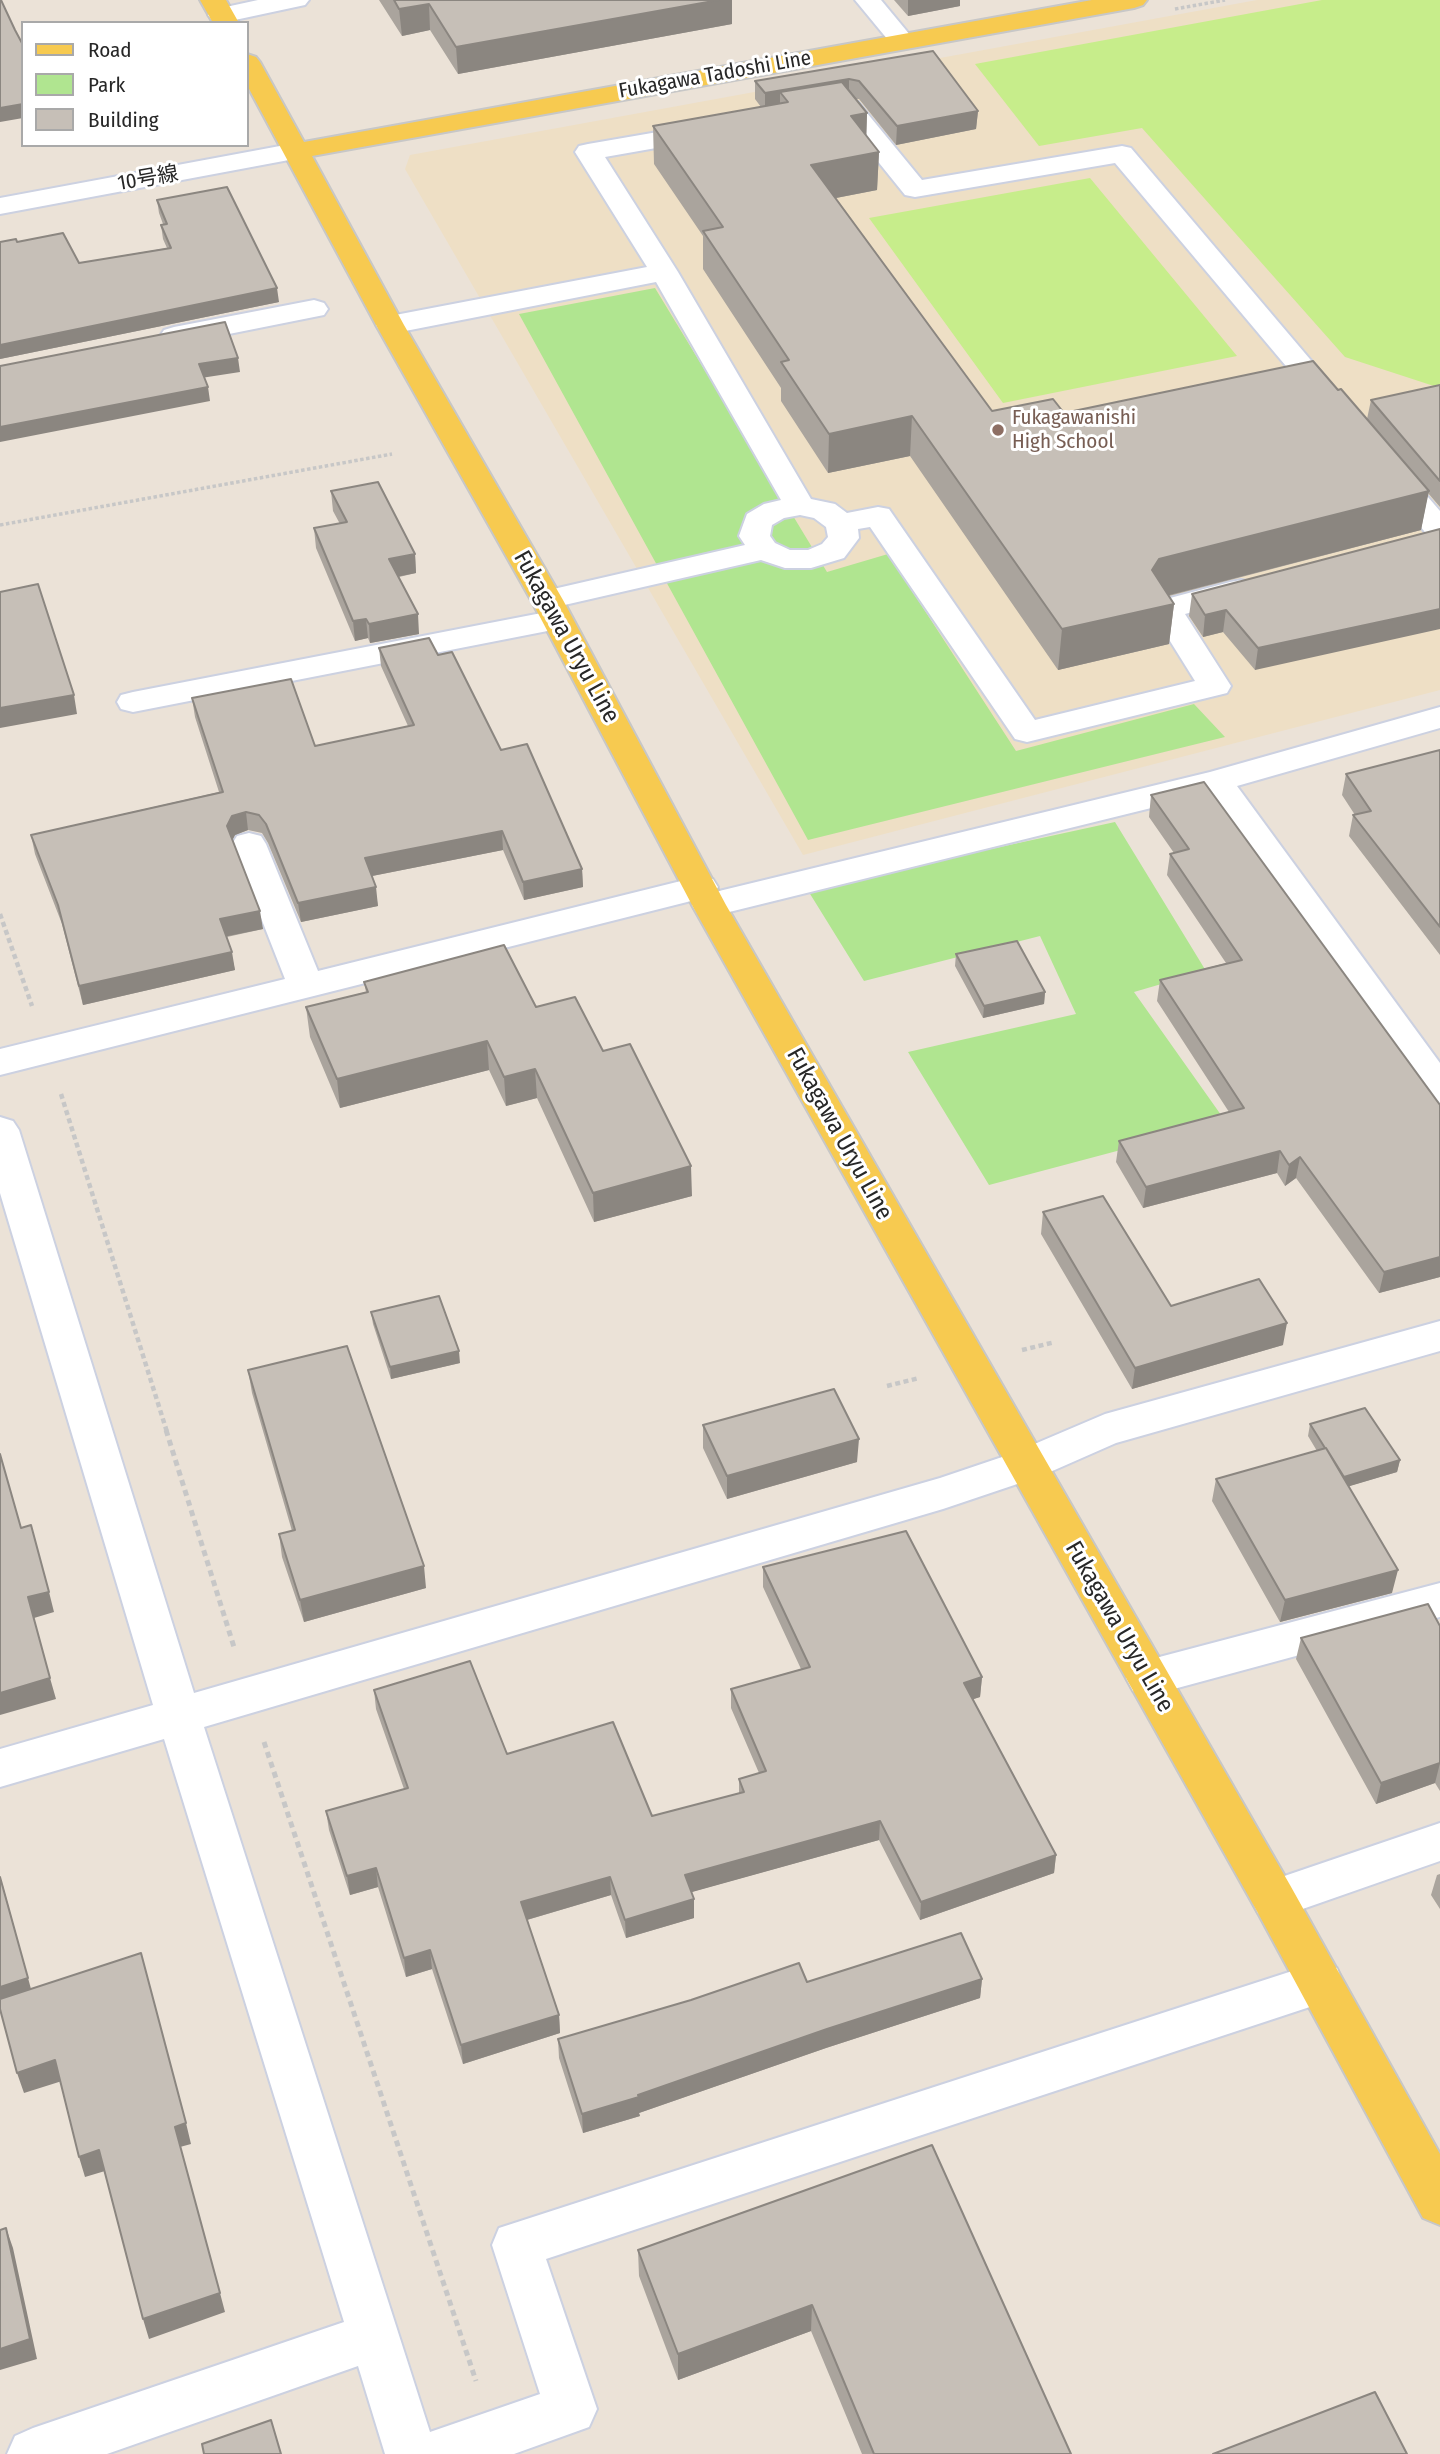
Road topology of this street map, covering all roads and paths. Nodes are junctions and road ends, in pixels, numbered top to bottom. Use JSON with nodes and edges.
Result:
{"nodes":[{"id":1,"x":296,"y":0,"type":"edge"},
{"id":2,"x":868,"y":0,"type":"edge"},
{"id":3,"x":1134,"y":0,"type":"edge"},
{"id":4,"x":220,"y":12,"type":"edge"},
{"id":5,"x":902,"y":41,"type":"junction"},
{"id":6,"x":248,"y":64,"type":"edge"},
{"id":7,"x":794,"y":118,"type":"edge"},
{"id":8,"x":725,"y":129,"type":"edge"},
{"id":9,"x":296,"y":150,"type":"junction"},
{"id":10,"x":0,"y":206,"type":"edge"},
{"id":11,"x":664,"y":272,"type":"junction"},
{"id":12,"x":314,"y":309,"type":"dead end"},
{"id":13,"x":390,"y":325,"type":"junction"},
{"id":14,"x":150,"y":341,"type":"edge"},
{"id":15,"x":1352,"y":426,"type":"edge"},
{"id":16,"x":392,"y":454,"type":"dead end"},
{"id":17,"x":1378,"y":457,"type":"edge"},
{"id":18,"x":800,"y":506,"type":"junction"},
{"id":19,"x":841,"y":523,"type":"junction"},
{"id":20,"x":0,"y":525,"type":"edge"},
{"id":21,"x":1431,"y":537,"type":"edge"},
{"id":22,"x":764,"y":550,"type":"junction"},
{"id":23,"x":1270,"y":582,"type":"edge"},
{"id":24,"x":552,"y":610,"type":"junction"},
{"id":25,"x":133,"y":702,"type":"dead end"},
{"id":26,"x":1440,"y":718,"type":"edge"},
{"id":27,"x":1216,"y":781,"type":"junction"},
{"id":28,"x":249,"y":844,"type":"dead end"},
{"id":29,"x":705,"y":896,"type":"junction"},
{"id":30,"x":306,"y":986,"type":"junction"},
{"id":31,"x":0,"y":1062,"type":"edge"},
{"id":32,"x":1440,"y":1090,"type":"edge"},
{"id":33,"x":0,"y":1130,"type":"edge"},
{"id":34,"x":1440,"y":1336,"type":"edge"},
{"id":35,"x":1026,"y":1465,"type":"junction"},
{"id":36,"x":1440,"y":1600,"type":"edge"},
{"id":37,"x":1148,"y":1678,"type":"junction"},
{"id":38,"x":178,"y":1714,"type":"junction"},
{"id":39,"x":0,"y":1768,"type":"edge"},
{"id":40,"x":1440,"y":1842,"type":"edge"},
{"id":41,"x":1274,"y":1899,"type":"junction"},
{"id":42,"x":1320,"y":1983,"type":"junction"},
{"id":43,"x":1440,"y":2202,"type":"edge"},
{"id":44,"x":375,"y":2336,"type":"junction"},
{"id":45,"x":33,"y":2454,"type":"edge"},
{"id":46,"x":411,"y":2454,"type":"edge"},
{"id":47,"x":440,"y":2454,"type":"edge"}],
"edges":[{"from":1,"to":4,"type":"street"},
{"from":2,"to":5,"type":"street"},
{"from":3,"to":5,"type":"main road","name":"Fukagawa Tadoshi Line"},
{"from":5,"to":9,"type":"main road","name":"Fukagawa Tadoshi Line"},
{"from":6,"to":9,"type":"main road","name":"Fukagawa Uryu Line"},
{"from":7,"to":15,"type":"street"},
{"from":8,"to":11,"type":"street"},
{"from":9,"to":10,"type":"street","name":"10号線"},
{"from":9,"to":13,"type":"main road","name":"Fukagawa Uryu Line"},
{"from":11,"to":13,"type":"street"},
{"from":11,"to":18,"type":"street"},
{"from":12,"to":14,"type":"street"},
{"from":13,"to":24,"type":"main road","name":"Fukagawa Uryu Line"},
{"from":16,"to":20,"type":"path"},
{"from":17,"to":21,"type":"street"},
{"from":18,"to":19,"type":"street"},
{"from":18,"to":22,"type":"street"},
{"from":19,"to":22,"type":"street"},
{"from":19,"to":23,"type":"street"},
{"from":22,"to":24,"type":"street"},
{"from":24,"to":25,"type":"street"},
{"from":24,"to":29,"type":"main road","name":"Fukagawa Uryu Line"},
{"from":26,"to":27,"type":"street"},
{"from":27,"to":29,"type":"street"},
{"from":27,"to":32,"type":"street"},
{"from":28,"to":30,"type":"street"},
{"from":29,"to":30,"type":"street"},
{"from":29,"to":35,"type":"main road","name":"Fukagawa Uryu Line"},
{"from":30,"to":31,"type":"street"},
{"from":33,"to":38,"type":"street"},
{"from":34,"to":35,"type":"street"},
{"from":35,"to":37,"type":"main road","name":"Fukagawa Uryu Line"},
{"from":35,"to":38,"type":"street"},
{"from":36,"to":37,"type":"street"},
{"from":37,"to":41,"type":"main road","name":"Fukagawa Uryu Line"},
{"from":38,"to":39,"type":"street"},
{"from":38,"to":44,"type":"street"},
{"from":40,"to":41,"type":"street"},
{"from":41,"to":42,"type":"main road","name":"Fukagawa Uryu Line"},
{"from":42,"to":43,"type":"main road","name":"Fukagawa Uryu Line"},
{"from":42,"to":47,"type":"street"},
{"from":44,"to":45,"type":"street"},
{"from":44,"to":46,"type":"street"}]}
